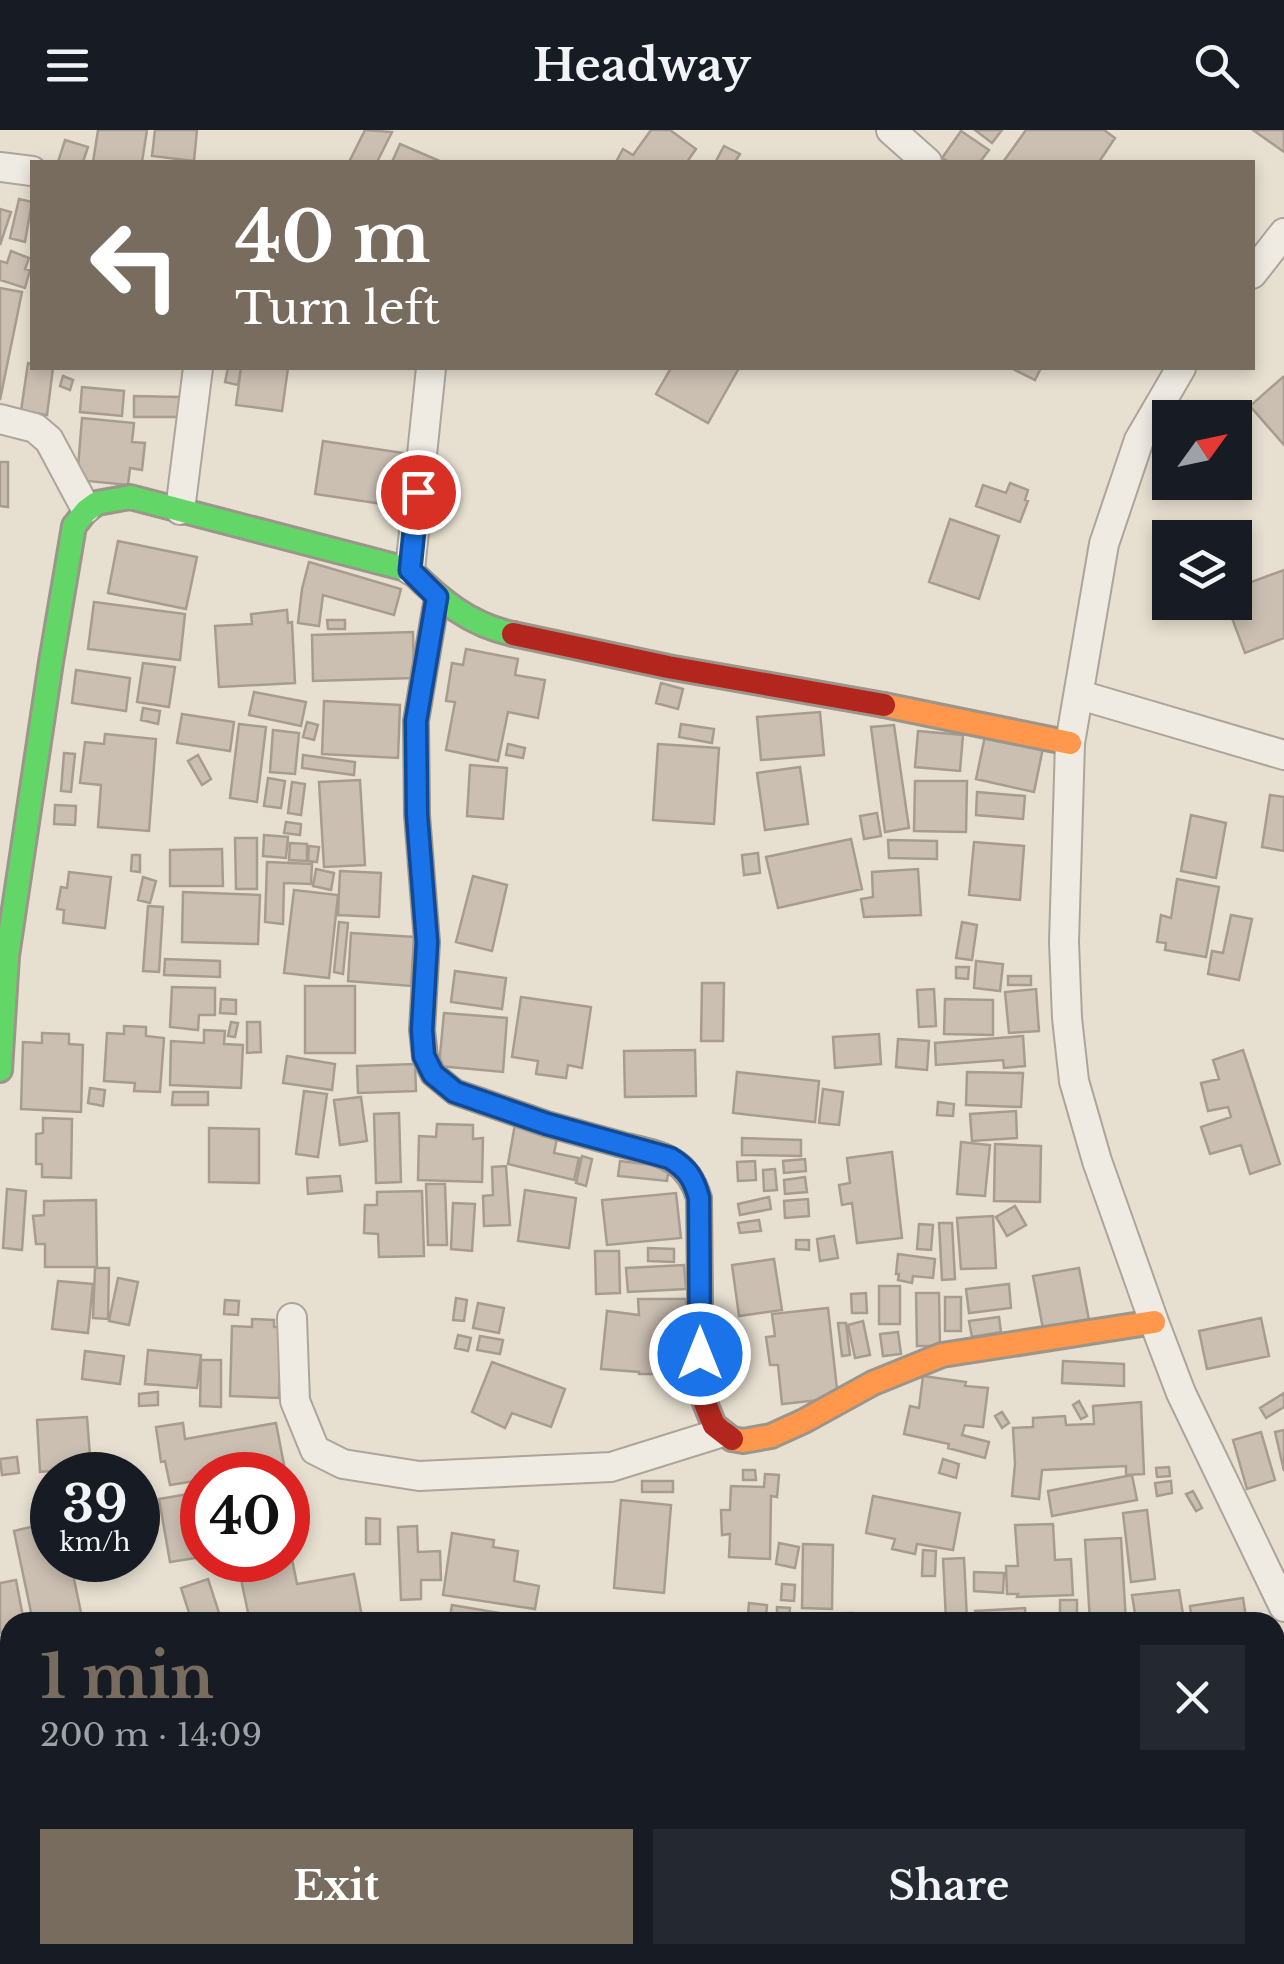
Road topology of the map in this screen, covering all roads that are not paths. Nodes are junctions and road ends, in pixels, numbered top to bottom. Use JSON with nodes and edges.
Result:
{"nodes":[{"id":1,"x":891,"y":130,"type":"edge"},
{"id":2,"x":925,"y":160,"type":"edge"},
{"id":3,"x":0,"y":167,"type":"edge"},
{"id":4,"x":30,"y":170,"type":"edge"},
{"id":5,"x":1284,"y":233,"type":"edge"},
{"id":6,"x":1255,"y":270,"type":"edge"},
{"id":7,"x":198,"y":370,"type":"edge"},
{"id":8,"x":431,"y":370,"type":"edge"},
{"id":9,"x":1179,"y":370,"type":"edge"},
{"id":10,"x":0,"y":419,"type":"edge"},
{"id":11,"x":86,"y":509,"type":"junction"},
{"id":12,"x":180,"y":510,"type":"junction"},
{"id":13,"x":410,"y":570,"type":"junction"},
{"id":14,"x":437,"y":597,"type":"junction"},
{"id":15,"x":1080,"y":695,"type":"junction"},
{"id":16,"x":1070,"y":743,"type":"junction"},
{"id":17,"x":1284,"y":755,"type":"edge"},
{"id":18,"x":3,"y":956,"type":"edge"},
{"id":19,"x":0,"y":1070,"type":"edge"},
{"id":20,"x":292,"y":1318,"type":"dead end"},
{"id":21,"x":1154,"y":1322,"type":"junction"},
{"id":22,"x":720,"y":1433,"type":"junction"},
{"id":23,"x":1284,"y":1607,"type":"edge"}],
"edges":[{"from":1,"to":2,"type":"street"},
{"from":3,"to":4,"type":"street"},
{"from":5,"to":6,"type":"street"},
{"from":7,"to":12,"type":"street"},
{"from":8,"to":13,"type":"street"},
{"from":9,"to":15,"type":"street"},
{"from":10,"to":11,"type":"street"},
{"from":11,"to":12,"type":"street"},
{"from":11,"to":18,"type":"street"},
{"from":12,"to":13,"type":"street"},
{"from":13,"to":14,"type":"street"},
{"from":14,"to":16,"type":"street"},
{"from":14,"to":22,"type":"street"},
{"from":15,"to":16,"type":"street"},
{"from":15,"to":17,"type":"street"},
{"from":16,"to":21,"type":"street"},
{"from":18,"to":19,"type":"street"},
{"from":20,"to":22,"type":"street"},
{"from":21,"to":22,"type":"street"},
{"from":21,"to":23,"type":"street"}]}
